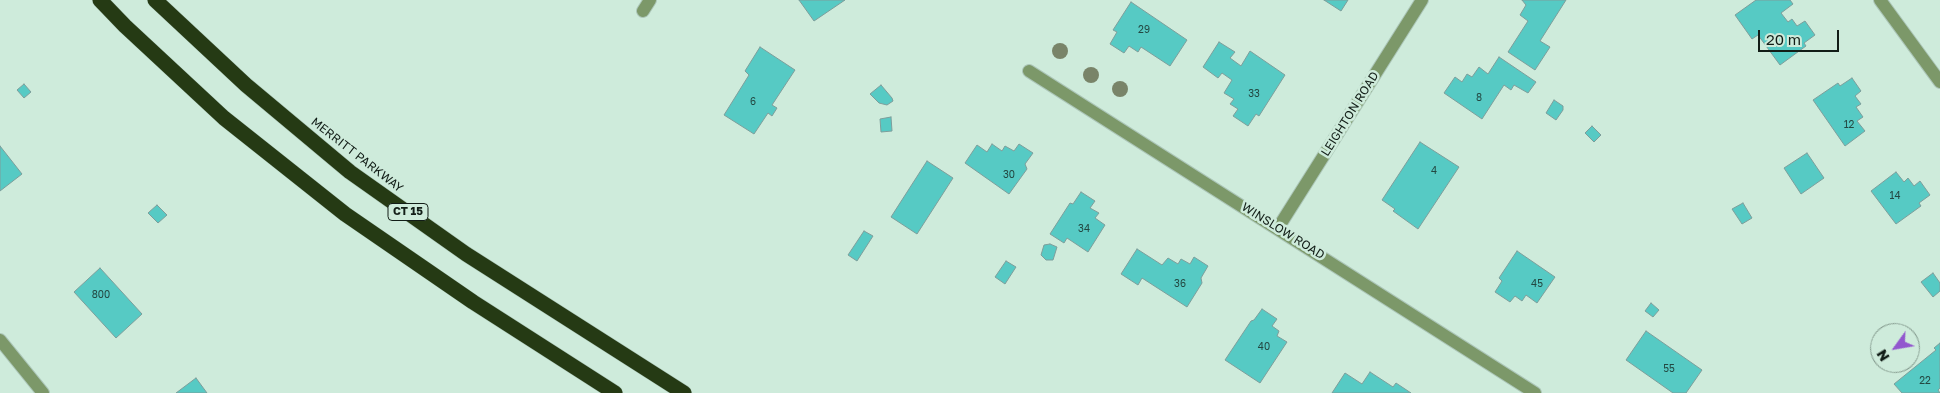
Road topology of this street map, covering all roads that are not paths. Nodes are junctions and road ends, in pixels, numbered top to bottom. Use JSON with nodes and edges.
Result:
{"nodes":[{"id":1,"x":100,"y":0,"type":"edge"},
{"id":2,"x":155,"y":0,"type":"edge"},
{"id":3,"x":650,"y":0,"type":"edge"},
{"id":4,"x":1422,"y":0,"type":"edge"},
{"id":5,"x":1880,"y":0,"type":"edge"},
{"id":6,"x":643,"y":12,"type":"dead end"},
{"id":7,"x":1029,"y":71,"type":"dead end"},
{"id":8,"x":1940,"y":82,"type":"edge"},
{"id":9,"x":1278,"y":228,"type":"junction"},
{"id":10,"x":0,"y":340,"type":"edge"},
{"id":11,"x":43,"y":393,"type":"edge"},
{"id":12,"x":615,"y":393,"type":"edge"},
{"id":13,"x":684,"y":393,"type":"edge"},
{"id":14,"x":1535,"y":393,"type":"edge"}],
"edges":[{"from":1,"to":12,"type":"highway"},
{"from":2,"to":13,"type":"highway","name":"MERRITT PARKWAY","number":"CT 15"},
{"from":3,"to":6,"type":"street"},
{"from":4,"to":9,"type":"street","name":"LEIGHTON ROAD"},
{"from":5,"to":8,"type":"street"},
{"from":7,"to":9,"type":"street","name":"WINSLOW ROAD"},
{"from":9,"to":14,"type":"street","name":"WINSLOW ROAD"},
{"from":10,"to":11,"type":"street"}]}
